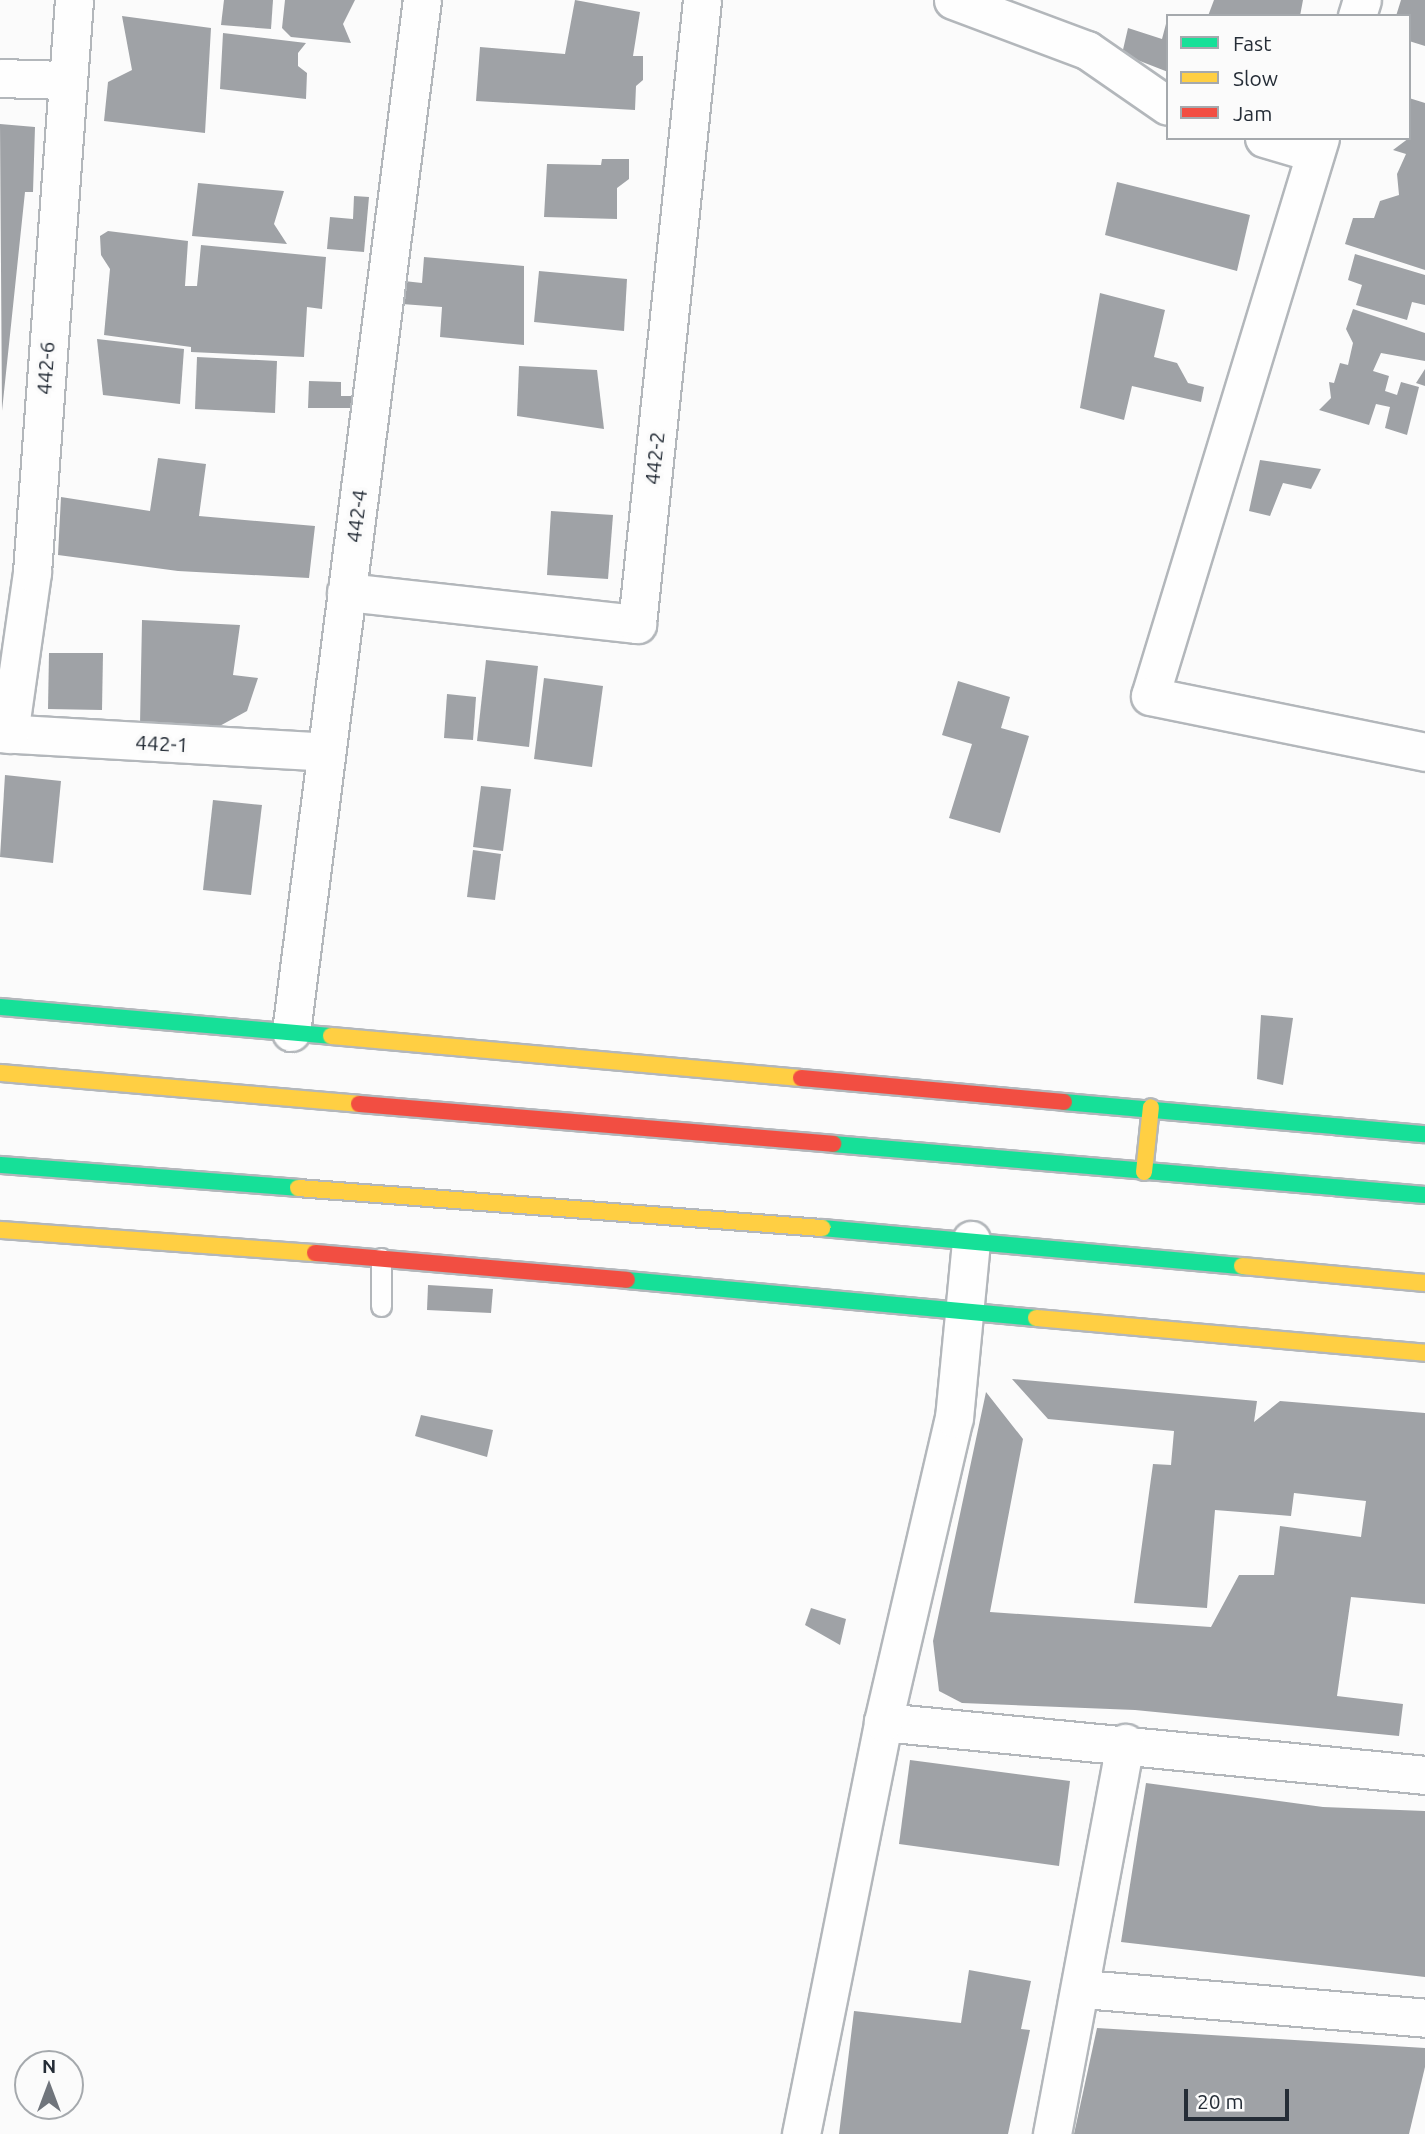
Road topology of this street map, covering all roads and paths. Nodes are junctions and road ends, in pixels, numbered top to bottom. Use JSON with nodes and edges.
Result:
{"nodes":[{"id":1,"x":74,"y":0,"type":"edge"},
{"id":2,"x":422,"y":0,"type":"edge"},
{"id":3,"x":702,"y":0,"type":"edge"},
{"id":4,"x":953,"y":0,"type":"edge"},
{"id":5,"x":0,"y":78,"type":"edge"},
{"id":6,"x":63,"y":80,"type":"junction"},
{"id":7,"x":1166,"y":105,"type":"edge"},
{"id":8,"x":1278,"y":140,"type":"edge"},
{"id":9,"x":1318,"y":146,"type":"edge"},
{"id":10,"x":346,"y":592,"type":"junction"},
{"id":11,"x":4,"y":734,"type":"edge"},
{"id":12,"x":1423,"y":746,"type":"edge"},
{"id":13,"x":325,"y":752,"type":"junction"},
{"id":14,"x":0,"y":1007,"type":"edge"},
{"id":15,"x":291,"y":1032,"type":"junction"},
{"id":16,"x":0,"y":1073,"type":"edge"},
{"id":17,"x":1151,"y":1107,"type":"junction"},
{"id":18,"x":1425,"y":1134,"type":"edge"},
{"id":19,"x":0,"y":1166,"type":"edge"},
{"id":20,"x":1144,"y":1172,"type":"junction"},
{"id":21,"x":1425,"y":1195,"type":"edge"},
{"id":22,"x":0,"y":1230,"type":"edge"},
{"id":23,"x":971,"y":1240,"type":"junction"},
{"id":24,"x":380,"y":1258,"type":"junction"},
{"id":25,"x":1425,"y":1283,"type":"edge"},
{"id":26,"x":380,"y":1306,"type":"dead end"},
{"id":27,"x":967,"y":1310,"type":"junction"},
{"id":28,"x":1425,"y":1353,"type":"edge"},
{"id":29,"x":883,"y":1722,"type":"junction"},
{"id":30,"x":1125,"y":1743,"type":"junction"},
{"id":31,"x":1425,"y":1775,"type":"edge"},
{"id":32,"x":1083,"y":1989,"type":"junction"},
{"id":33,"x":1425,"y":2018,"type":"edge"},
{"id":34,"x":801,"y":2134,"type":"edge"},
{"id":35,"x":1052,"y":2134,"type":"edge"}],
"edges":[{"from":1,"to":6,"type":"street","name":"442-6"},
{"from":2,"to":10,"type":"street","name":"442-4"},
{"from":3,"to":10,"type":"street","name":"442-2"},
{"from":4,"to":7,"type":"street"},
{"from":5,"to":6,"type":"street"},
{"from":6,"to":11,"type":"street","name":"442-6"},
{"from":8,"to":9,"type":"street"},
{"from":9,"to":12,"type":"street"},
{"from":10,"to":13,"type":"street","name":"442-4"},
{"from":11,"to":13,"type":"street","name":"442-1"},
{"from":13,"to":15,"type":"street","name":"442-4"},
{"from":14,"to":15,"type":"main road"},
{"from":15,"to":17,"type":"main road"},
{"from":16,"to":20,"type":"main road"},
{"from":17,"to":18,"type":"main road"},
{"from":17,"to":20,"type":"main road"},
{"from":19,"to":23,"type":"main road"},
{"from":20,"to":21,"type":"main road"},
{"from":22,"to":24,"type":"main road"},
{"from":23,"to":25,"type":"main road"},
{"from":23,"to":27,"type":"street"},
{"from":24,"to":26,"type":"lane"},
{"from":24,"to":27,"type":"main road"},
{"from":27,"to":28,"type":"main road"},
{"from":27,"to":29,"type":"street"},
{"from":29,"to":30,"type":"street"},
{"from":29,"to":34,"type":"street"},
{"from":30,"to":31,"type":"street"},
{"from":30,"to":32,"type":"street"},
{"from":32,"to":33,"type":"street"},
{"from":32,"to":35,"type":"street"}]}
